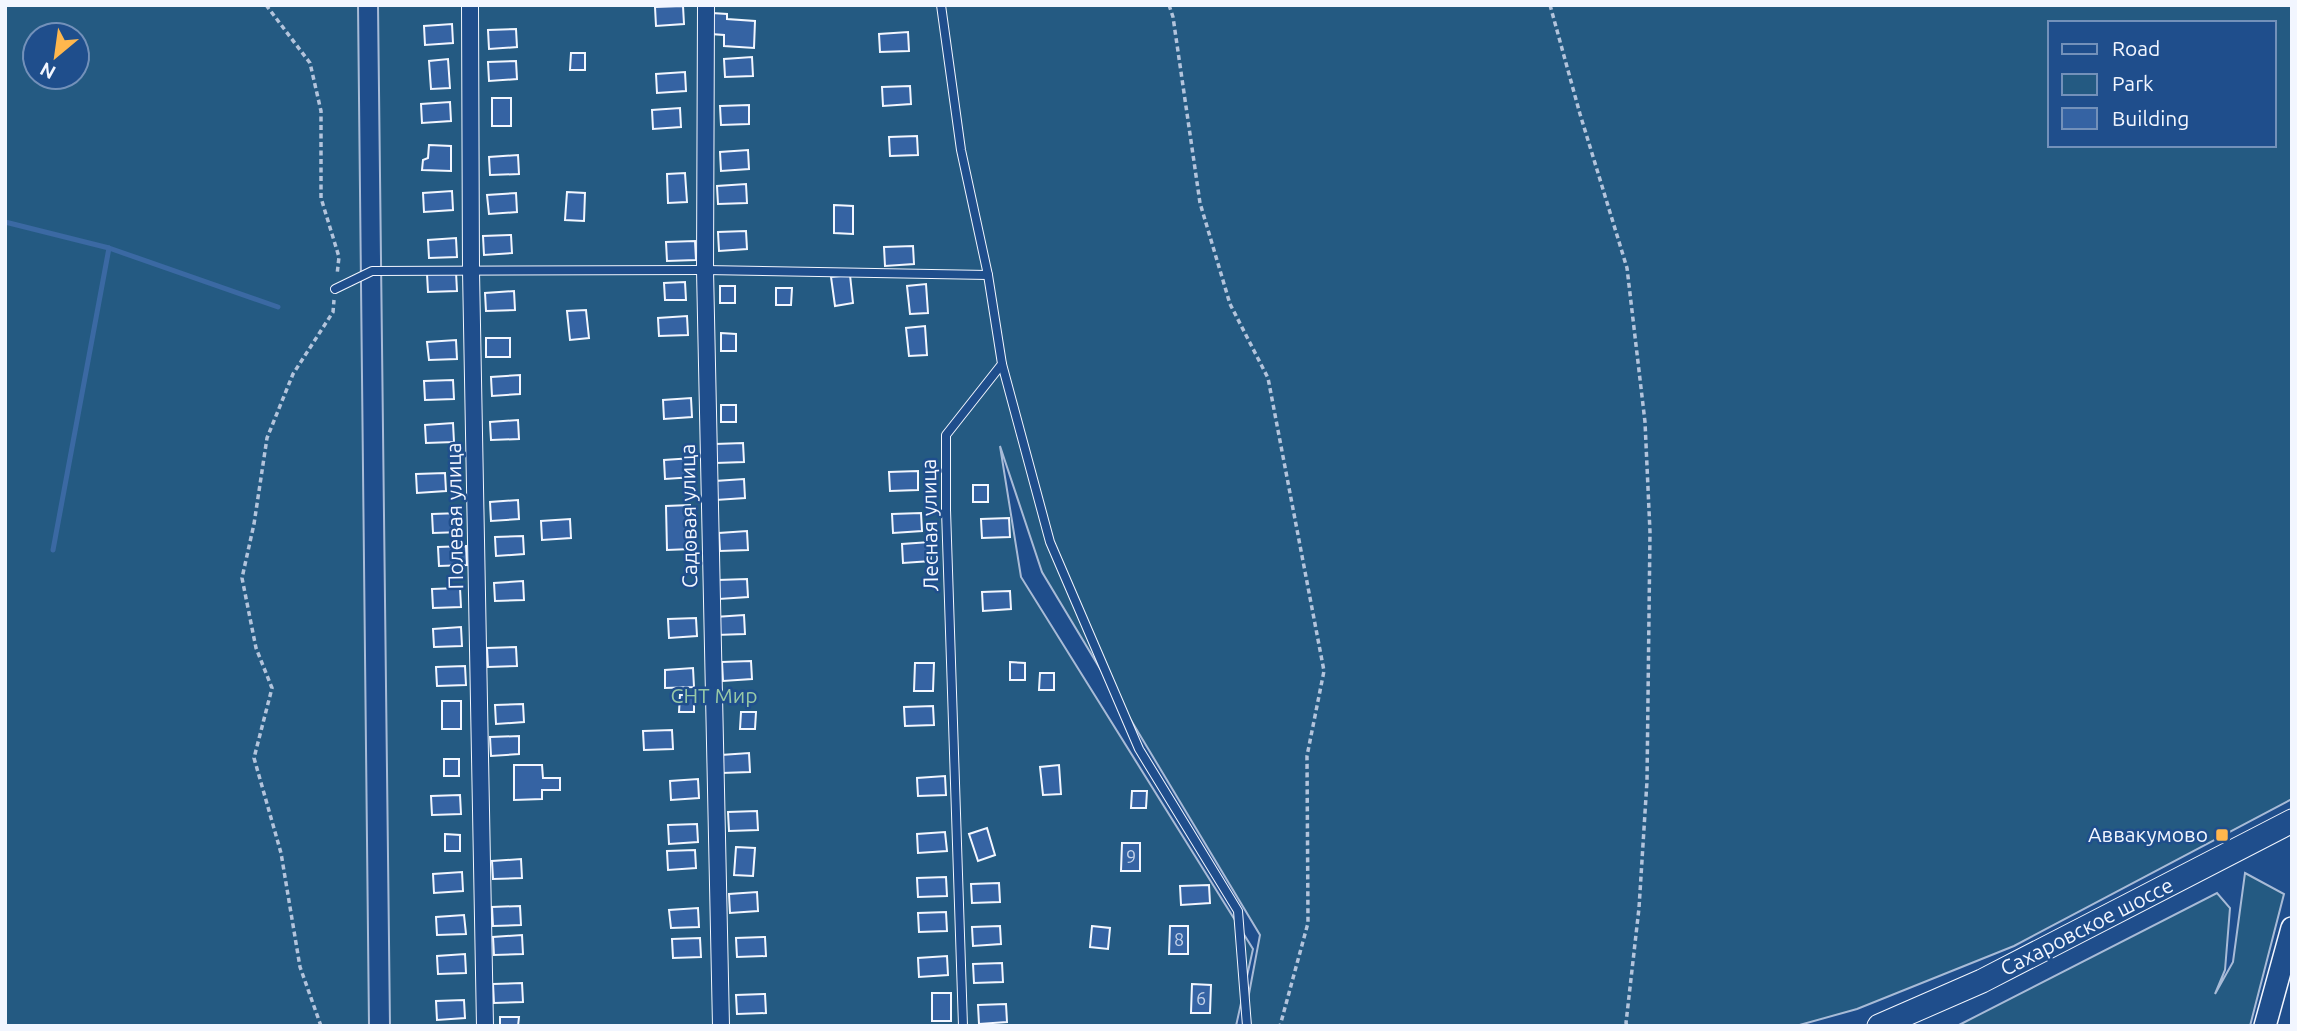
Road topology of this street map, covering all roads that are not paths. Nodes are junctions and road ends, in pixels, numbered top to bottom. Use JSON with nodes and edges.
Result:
{"nodes":[{"id":1,"x":470,"y":5,"type":"edge"},
{"id":2,"x":706,"y":5,"type":"edge"},
{"id":3,"x":941,"y":5,"type":"edge"},
{"id":4,"x":705,"y":270,"type":"junction"},
{"id":5,"x":471,"y":271,"type":"junction"},
{"id":6,"x":988,"y":275,"type":"junction"},
{"id":7,"x":335,"y":289,"type":"road end"},
{"id":8,"x":1002,"y":364,"type":"junction"},
{"id":9,"x":2292,"y":821,"type":"edge"},
{"id":10,"x":2292,"y":928,"type":"edge"},
{"id":11,"x":485,"y":1026,"type":"edge"},
{"id":12,"x":721,"y":1026,"type":"edge"},
{"id":13,"x":963,"y":1026,"type":"edge"},
{"id":14,"x":1247,"y":1026,"type":"edge"},
{"id":15,"x":1878,"y":1026,"type":"edge"},
{"id":16,"x":2265,"y":1026,"type":"edge"}],
"edges":[{"from":1,"to":5,"type":"street","name":"Полевая улица"},
{"from":2,"to":4,"type":"street","name":"Садовая улица"},
{"from":3,"to":6,"type":"lane"},
{"from":4,"to":5,"type":"lane"},
{"from":4,"to":6,"type":"lane"},
{"from":4,"to":12,"type":"street","name":"Садовая улица"},
{"from":5,"to":7,"type":"lane"},
{"from":5,"to":11,"type":"street","name":"Полевая улица"},
{"from":6,"to":8,"type":"lane"},
{"from":8,"to":13,"type":"lane","name":"Лесная улица"},
{"from":8,"to":14,"type":"lane"},
{"from":9,"to":15,"type":"main road","name":"Сахаровское шоссе"},
{"from":10,"to":16,"type":"street"}]}
